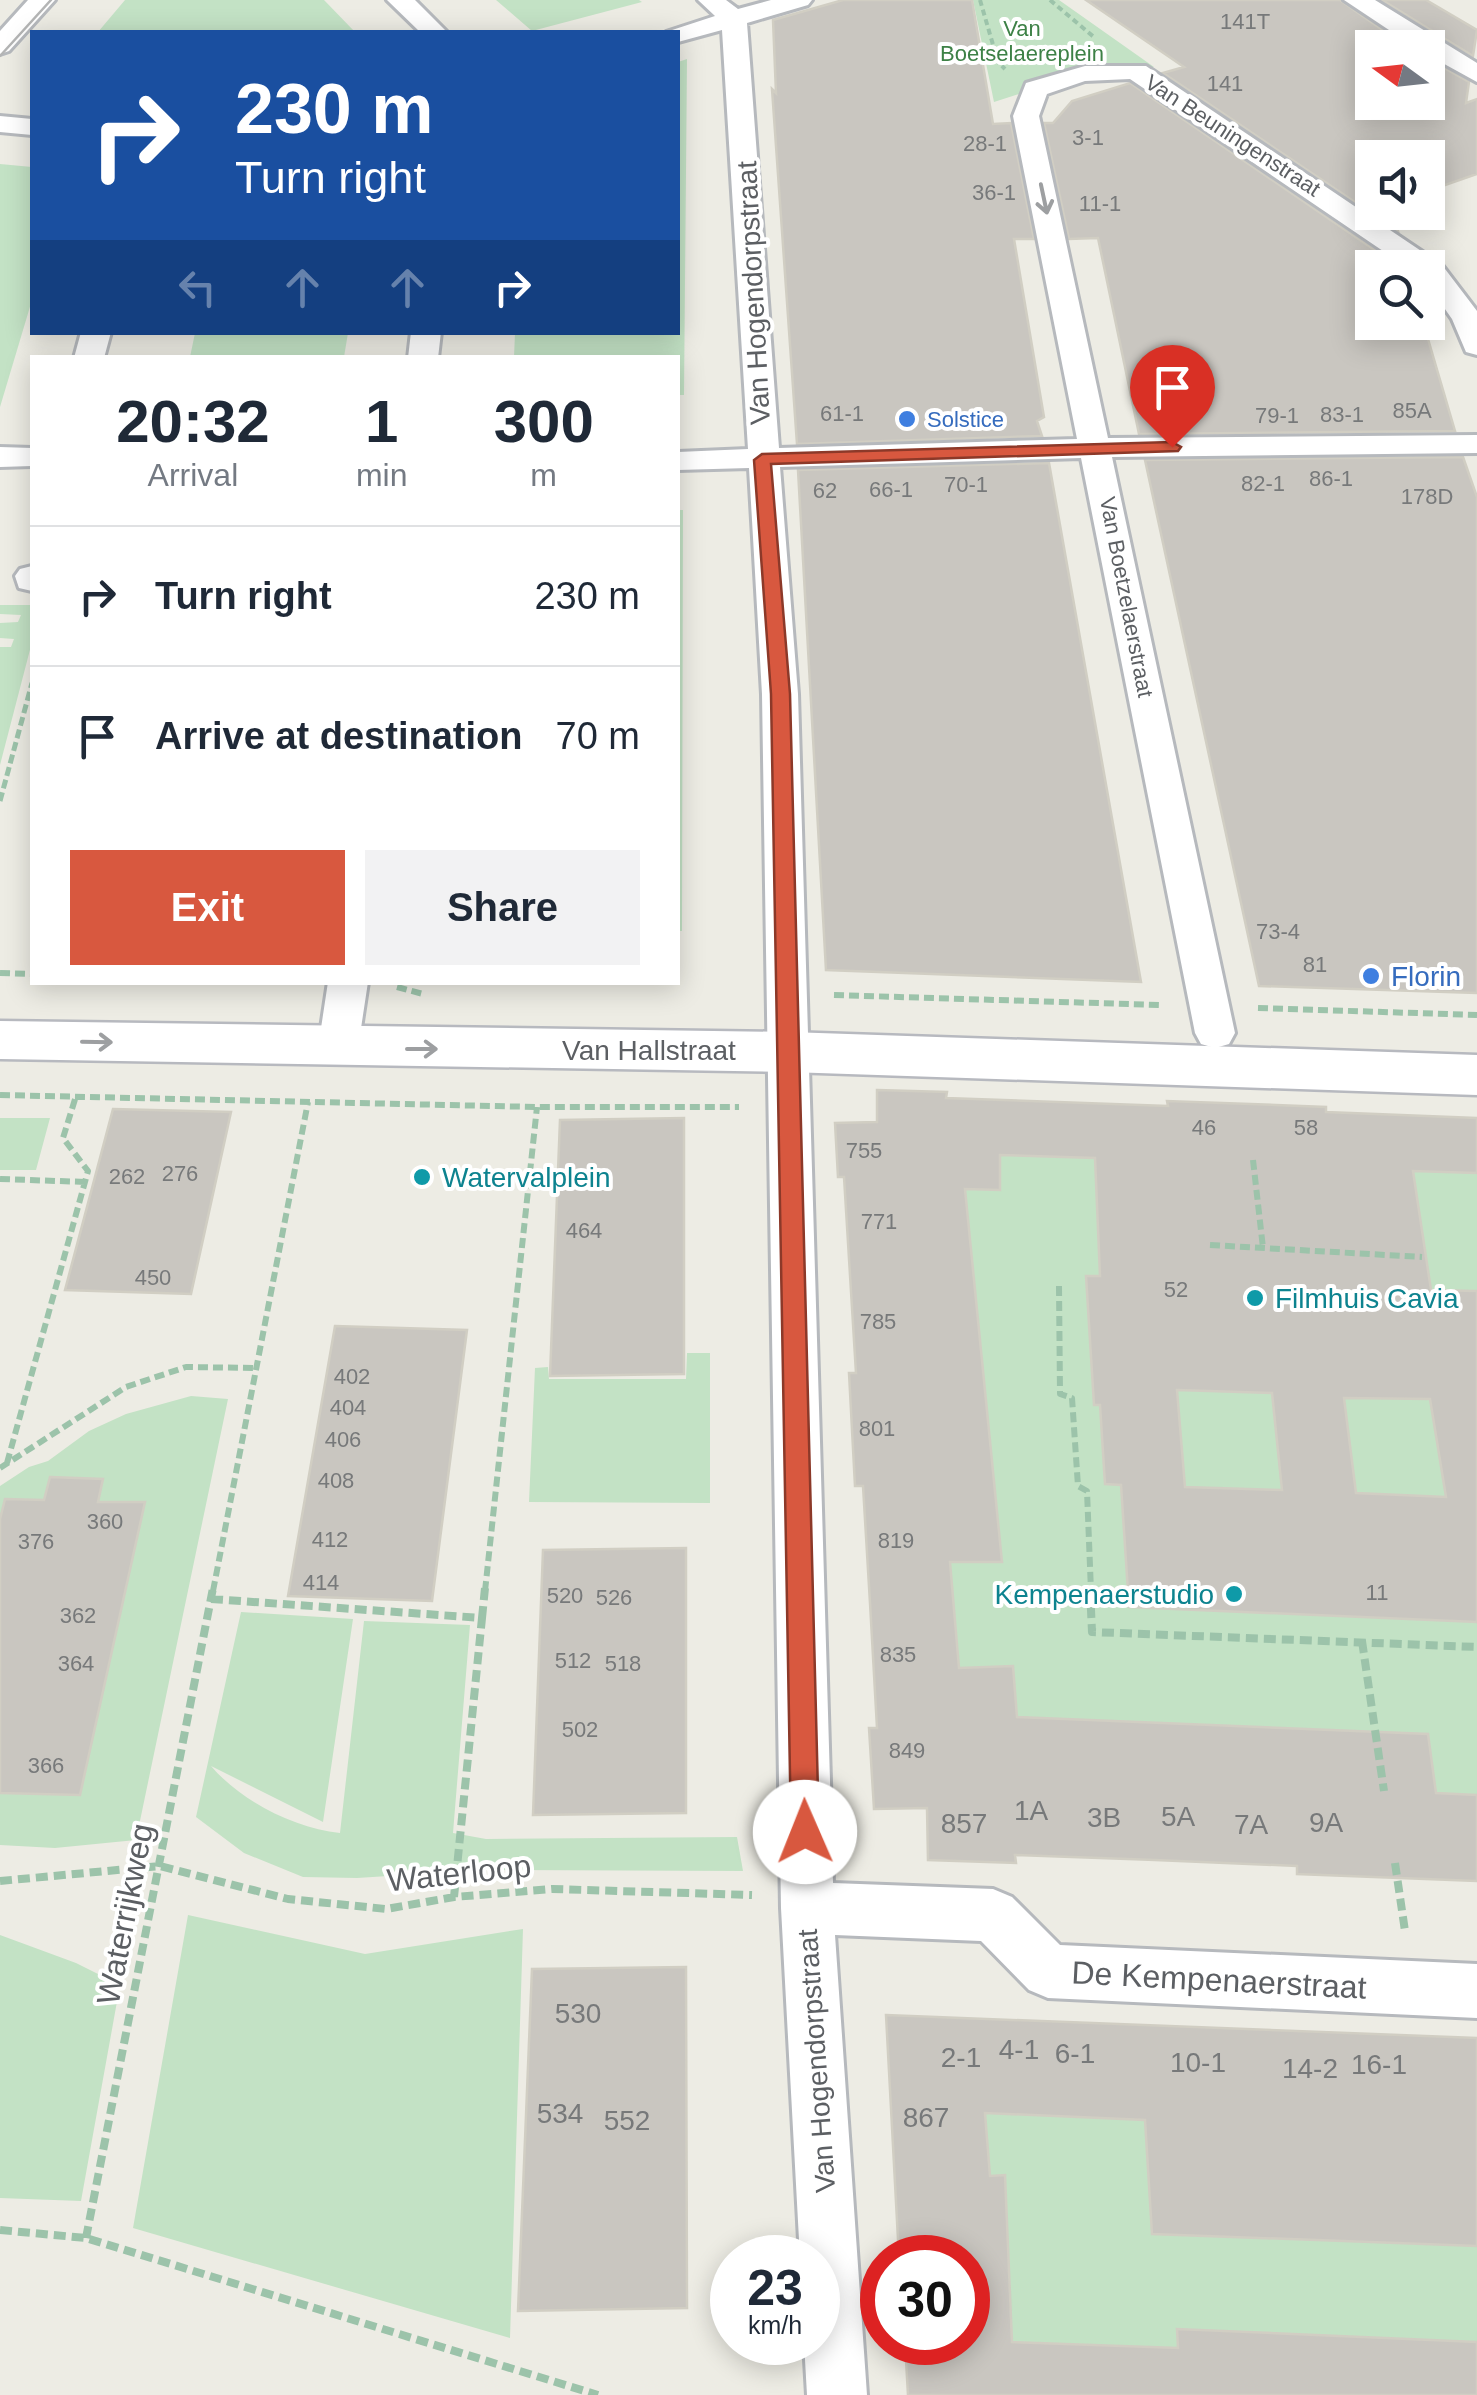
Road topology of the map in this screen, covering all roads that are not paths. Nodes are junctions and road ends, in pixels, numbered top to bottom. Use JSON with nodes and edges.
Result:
{"nodes":[{"id":1,"x":42,"y":0,"type":"edge"},
{"id":2,"x":400,"y":0,"type":"edge"},
{"id":3,"x":799,"y":0,"type":"edge"},
{"id":4,"x":1357,"y":0,"type":"edge"},
{"id":5,"x":723,"y":9,"type":"edge"},
{"id":6,"x":432,"y":30,"type":"edge"},
{"id":7,"x":680,"y":33,"type":"edge"},
{"id":8,"x":0,"y":46,"type":"edge"},
{"id":9,"x":1477,"y":74,"type":"edge"},
{"id":10,"x":1035,"y":89,"type":"joint"},
{"id":11,"x":0,"y":124,"type":"edge"},
{"id":12,"x":30,"y":127,"type":"edge"},
{"id":13,"x":1477,"y":346,"type":"edge"},
{"id":14,"x":1477,"y":444,"type":"edge"},
{"id":15,"x":1096,"y":448,"type":"junction"},
{"id":16,"x":0,"y":457,"type":"edge"},
{"id":17,"x":30,"y":457,"type":"edge"},
{"id":18,"x":762,"y":460,"type":"junction"},
{"id":19,"x":680,"y":461,"type":"edge"},
{"id":20,"x":0,"y":1004,"type":"edge"},
{"id":21,"x":344,"y":1014,"type":"edge"},
{"id":22,"x":1213,"y":1020,"type":"junction"},
{"id":23,"x":787,"y":1023,"type":"junction"},
{"id":24,"x":0,"y":1040,"type":"edge"},
{"id":25,"x":1477,"y":1042,"type":"edge"},
{"id":26,"x":1477,"y":1075,"type":"edge"},
{"id":27,"x":806,"y":1908,"type":"junction"},
{"id":28,"x":1477,"y":1991,"type":"edge"},
{"id":29,"x":837,"y":2395,"type":"edge"}],
"edges":[{"from":1,"to":8,"type":"street"},
{"from":2,"to":6,"type":"street"},
{"from":3,"to":5,"type":"street"},
{"from":4,"to":9,"type":"street"},
{"from":5,"to":7,"type":"street"},
{"from":5,"to":18,"type":"street","name":"Van Hogendorpstraat"},
{"from":10,"to":13,"type":"street","name":"Van Beuningenstraat"},
{"from":10,"to":15,"type":"street","name":"Van Boetzelaerstraat","one_way":true},
{"from":11,"to":12,"type":"street"},
{"from":14,"to":15,"type":"street"},
{"from":15,"to":18,"type":"street"},
{"from":15,"to":22,"type":"street","name":"Van Boetzelaerstraat"},
{"from":16,"to":17,"type":"street"},
{"from":18,"to":19,"type":"street"},
{"from":18,"to":23,"type":"street","name":"Van Hogendorpstraat"},
{"from":20,"to":21,"type":"street","name":"Van Hallstraat"},
{"from":21,"to":23,"type":"street","name":"Van Hallstraat"},
{"from":24,"to":21,"type":"street","name":"Van Hallstraat","one_way":true},
{"from":22,"to":23,"type":"street","name":"Van Hallstraat"},
{"from":22,"to":25,"type":"street","name":"Van Hallstraat"},
{"from":23,"to":26,"type":"street","name":"Van Hallstraat"},
{"from":23,"to":27,"type":"street","name":"Van Hogendorpstraat"},
{"from":27,"to":28,"type":"street","name":"De Kempenaerstraat"},
{"from":27,"to":29,"type":"street","name":"Van Hogendorpstraat"}]}
